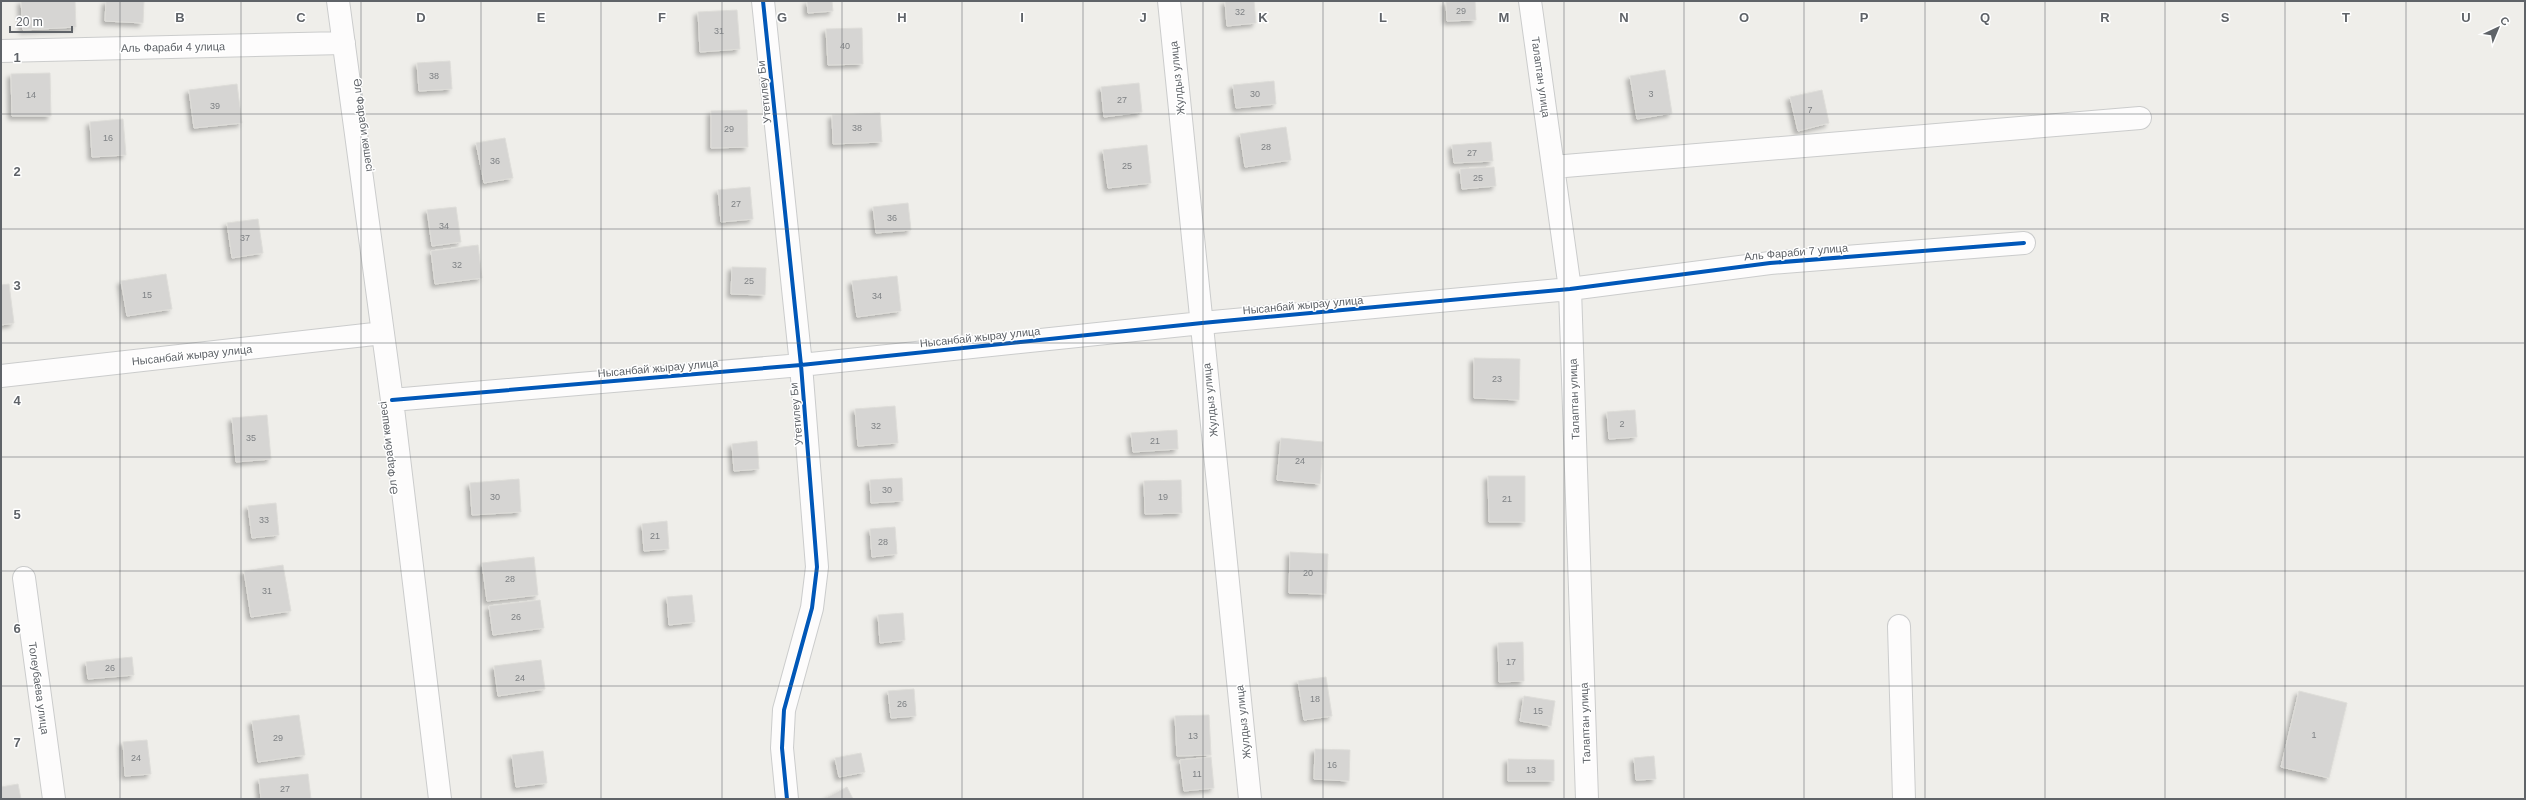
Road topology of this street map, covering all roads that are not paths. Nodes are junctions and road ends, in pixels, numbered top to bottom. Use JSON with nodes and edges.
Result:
{"nodes":[{"id":1,"x":338,"y":1,"type":"edge"},
{"id":2,"x":763,"y":1,"type":"edge"},
{"id":3,"x":1169,"y":1,"type":"edge"},
{"id":4,"x":1530,"y":1,"type":"edge"},
{"id":5,"x":344,"y":43,"type":"junction"},
{"id":6,"x":1,"y":51,"type":"edge"},
{"id":7,"x":2140,"y":118,"type":"dead end"},
{"id":8,"x":1553,"y":167,"type":"junction"},
{"id":9,"x":2024,"y":243,"type":"dead end"},
{"id":10,"x":1570,"y":289,"type":"junction"},
{"id":11,"x":1202,"y":323,"type":"junction"},
{"id":12,"x":383,"y":333,"type":"junction"},
{"id":13,"x":800,"y":365,"type":"junction"},
{"id":14,"x":1,"y":376,"type":"edge"},
{"id":15,"x":392,"y":400,"type":"junction"},
{"id":16,"x":24,"y":578,"type":"dead end"},
{"id":17,"x":1898,"y":626,"type":"dead end"},
{"id":18,"x":54,"y":799,"type":"edge"},
{"id":19,"x":440,"y":799,"type":"edge"},
{"id":20,"x":787,"y":799,"type":"edge"},
{"id":21,"x":1250,"y":799,"type":"edge"},
{"id":22,"x":1587,"y":799,"type":"edge"},
{"id":23,"x":1904,"y":799,"type":"edge"}],
"edges":[{"from":1,"to":5,"type":"street","name":"Әл Фараби көшесі"},
{"from":2,"to":13,"type":"street","name":"Утетилеу Би"},
{"from":3,"to":11,"type":"street","name":"Жулдыз улица"},
{"from":4,"to":8,"type":"street","name":"Талаптан улица"},
{"from":5,"to":6,"type":"street","name":"Аль Фараби 4 улица"},
{"from":5,"to":12,"type":"street","name":"Әл Фараби көшесі"},
{"from":7,"to":8,"type":"street"},
{"from":8,"to":10,"type":"street","name":"Талаптан улица"},
{"from":9,"to":10,"type":"street","name":"Аль Фараби 7 улица"},
{"from":10,"to":11,"type":"street","name":"Нысанбай жырау улица"},
{"from":10,"to":22,"type":"street","name":"Талаптан улица"},
{"from":11,"to":13,"type":"street","name":"Нысанбай жырау улица"},
{"from":11,"to":21,"type":"street","name":"Жулдыз улица"},
{"from":12,"to":14,"type":"street","name":"Нысанбай жырау улица"},
{"from":12,"to":15,"type":"street","name":"Әл Фараби көшесі"},
{"from":13,"to":15,"type":"street","name":"Нысанбай жырау улица"},
{"from":13,"to":20,"type":"street","name":"Утетилеу Би"},
{"from":15,"to":19,"type":"street","name":"Әл Фараби көшесі"},
{"from":16,"to":18,"type":"street","name":"Толеубаева улица"},
{"from":17,"to":23,"type":"street"}]}
